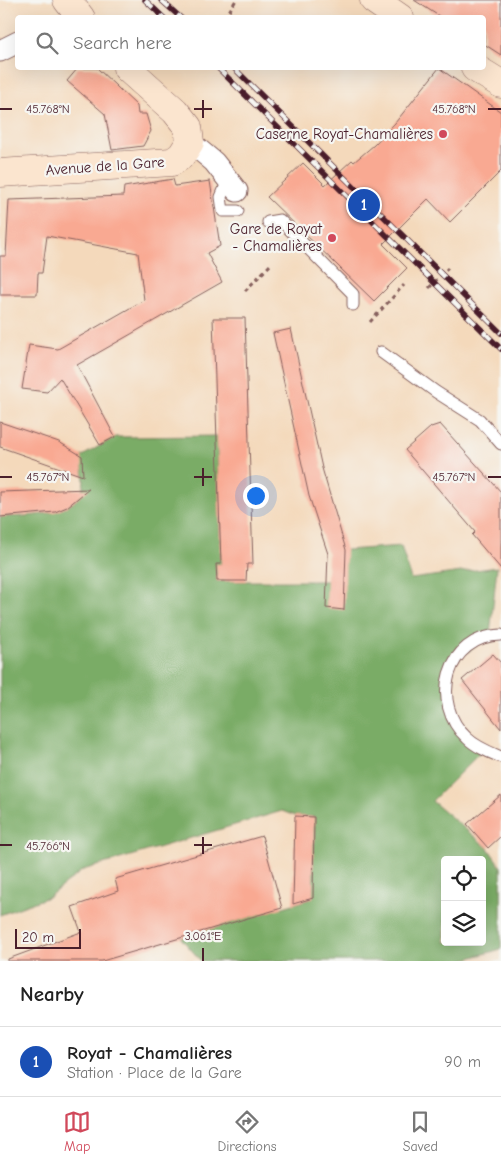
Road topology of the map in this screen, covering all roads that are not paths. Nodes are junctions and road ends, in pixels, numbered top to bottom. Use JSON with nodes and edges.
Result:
{"nodes":[{"id":1,"x":67,"y":0,"type":"edge"},
{"id":2,"x":374,"y":0,"type":"edge"},
{"id":3,"x":79,"y":15,"type":"edge"},
{"id":4,"x":396,"y":15,"type":"edge"},
{"id":5,"x":15,"y":44,"type":"edge"},
{"id":6,"x":0,"y":51,"type":"edge"},
{"id":7,"x":129,"y":70,"type":"edge"},
{"id":8,"x":478,"y":70,"type":"edge"},
{"id":9,"x":501,"y":84,"type":"edge"},
{"id":10,"x":190,"y":142,"type":"junction"},
{"id":11,"x":0,"y":173,"type":"edge"},
{"id":12,"x":234,"y":194,"type":"dead end"},
{"id":13,"x":268,"y":222,"type":"dead end"},
{"id":14,"x":353,"y":305,"type":"dead end"},
{"id":15,"x":381,"y":352,"type":"dead end"},
{"id":16,"x":501,"y":444,"type":"edge"},
{"id":17,"x":501,"y":635,"type":"edge"},
{"id":18,"x":501,"y":757,"type":"edge"}],
"edges":[{"from":1,"to":3,"type":"main road"},
{"from":2,"to":4,"type":"main road"},
{"from":5,"to":6,"type":"street"},
{"from":7,"to":10,"type":"main road"},
{"from":8,"to":9,"type":"main road"},
{"from":10,"to":11,"type":"main road","name":"Avenue de la Gare"},
{"from":10,"to":12,"type":"street"},
{"from":13,"to":14,"type":"lane"},
{"from":15,"to":16,"type":"lane"},
{"from":17,"to":18,"type":"lane"}]}
